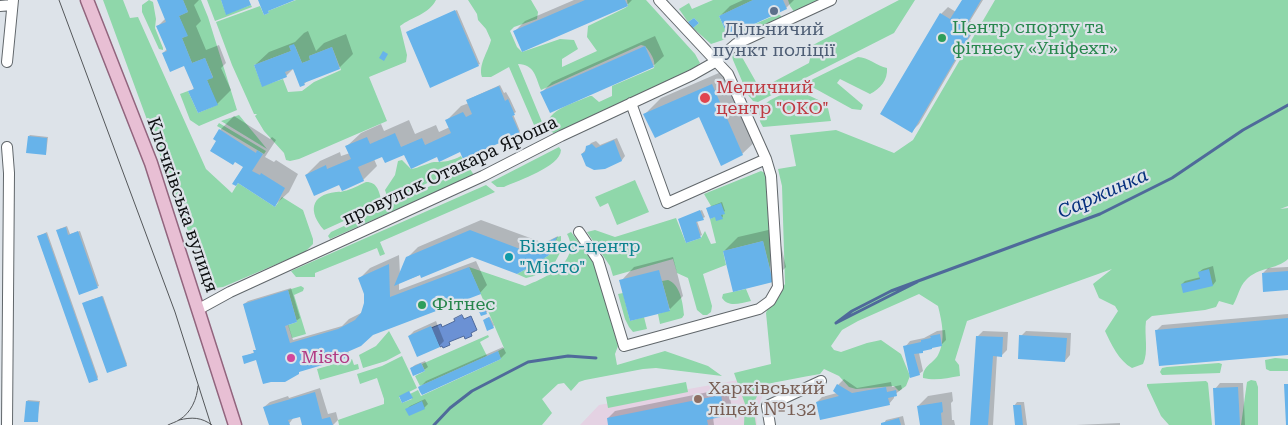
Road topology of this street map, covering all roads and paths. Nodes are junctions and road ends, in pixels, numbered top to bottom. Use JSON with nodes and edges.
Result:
{"nodes":[{"id":1,"x":87,"y":0,"type":"edge"},
{"id":2,"x":659,"y":0,"type":"edge"},
{"id":3,"x":831,"y":0,"type":"edge"},
{"id":4,"x":13,"y":3,"type":"edge"},
{"id":5,"x":0,"y":6,"type":"edge"},
{"id":6,"x":7,"y":62,"type":"dead end"},
{"id":7,"x":715,"y":62,"type":"junction"},
{"id":8,"x":631,"y":103,"type":"junction"},
{"id":9,"x":6,"y":147,"type":"dead end"},
{"id":10,"x":766,"y":159,"type":"junction"},
{"id":11,"x":4,"y":172,"type":"edge"},
{"id":12,"x":579,"y":232,"type":"dead end"},
{"id":13,"x":199,"y":309,"type":"junction"},
{"id":14,"x":821,"y":381,"type":"dead end"},
{"id":15,"x":7,"y":425,"type":"edge"},
{"id":16,"x":236,"y":425,"type":"edge"},
{"id":17,"x":770,"y":425,"type":"edge"}],
"edges":[{"from":1,"to":13,"type":"main road","name":"Клочківська вулиця"},
{"from":2,"to":7,"type":"street"},
{"from":3,"to":7,"type":"street","name":"провулок Отакара Яроша"},
{"from":4,"to":5,"type":"street"},
{"from":4,"to":6,"type":"street"},
{"from":7,"to":8,"type":"street","name":"провулок Отакара Яроша"},
{"from":7,"to":10,"type":"street"},
{"from":8,"to":10,"type":"street"},
{"from":8,"to":13,"type":"street","name":"провулок Отакара Яроша"},
{"from":9,"to":11,"type":"street"},
{"from":10,"to":12,"type":"street"},
{"from":11,"to":15,"type":"street"},
{"from":13,"to":16,"type":"main road","name":"Клочківська вулиця"},
{"from":14,"to":17,"type":"street"}]}
